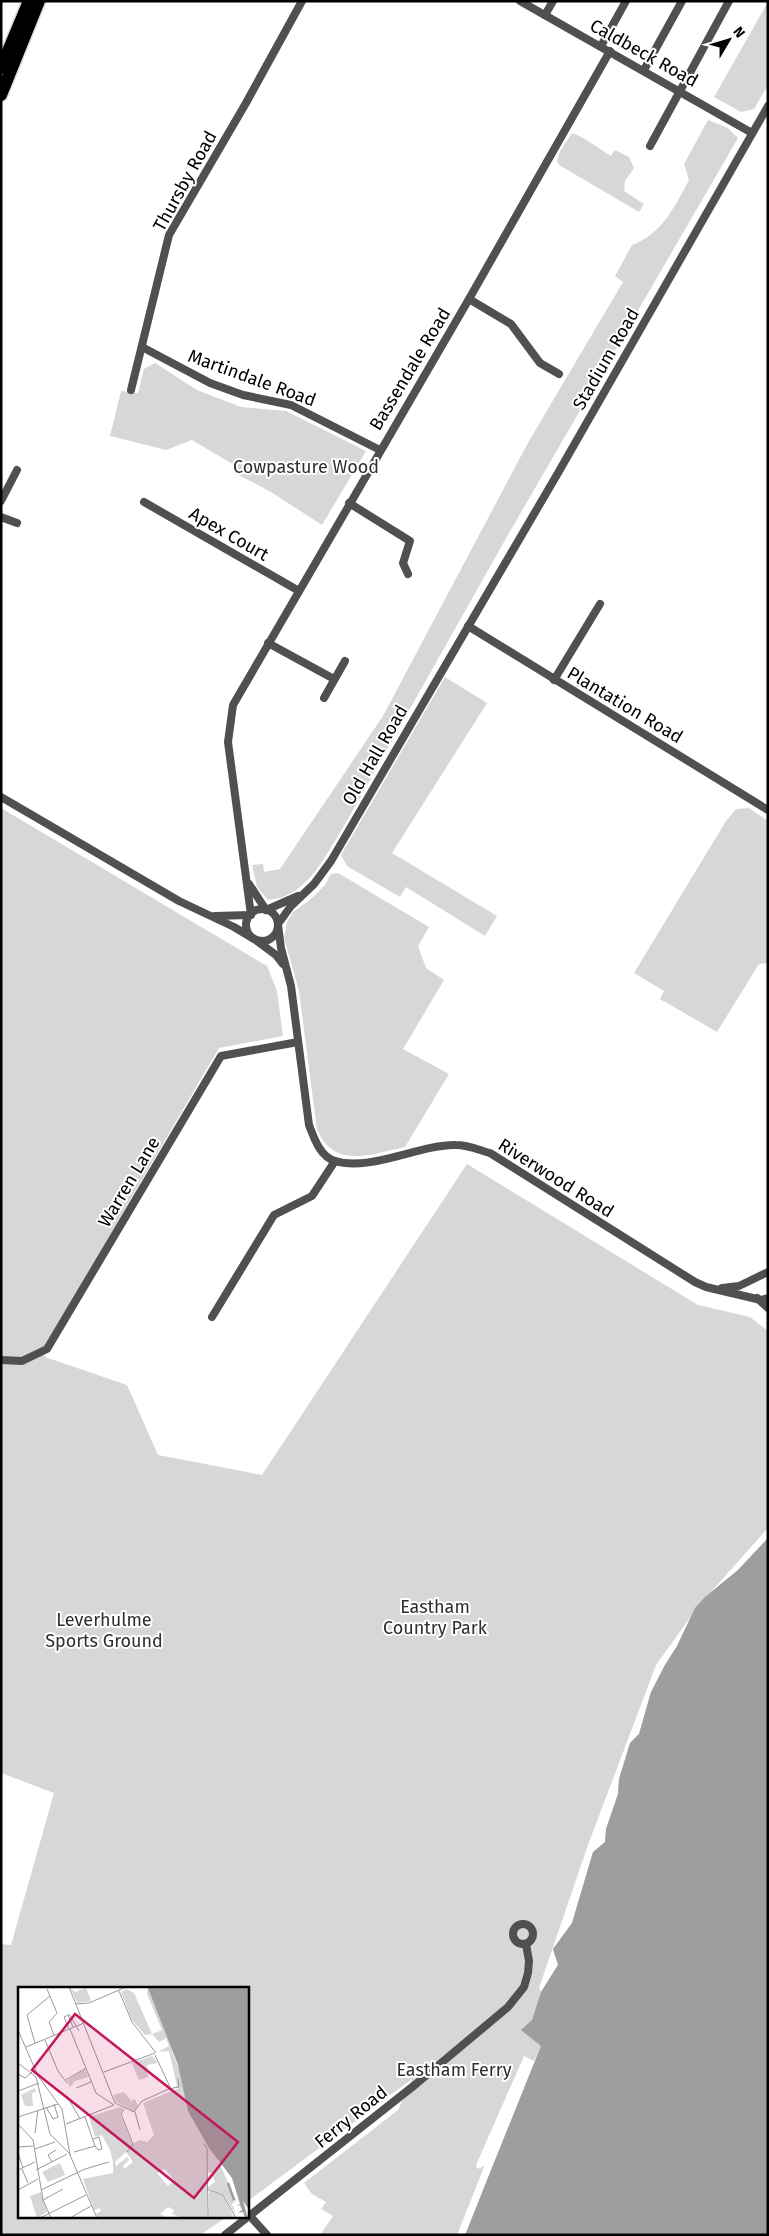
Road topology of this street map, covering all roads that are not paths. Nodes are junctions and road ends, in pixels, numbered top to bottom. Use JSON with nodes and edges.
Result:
{"nodes":[{"id":1,"x":29,"y":1,"type":"edge"},
{"id":2,"x":39,"y":1,"type":"edge"},
{"id":3,"x":302,"y":1,"type":"edge"},
{"id":4,"x":520,"y":1,"type":"edge"},
{"id":5,"x":553,"y":1,"type":"edge"},
{"id":6,"x":626,"y":1,"type":"edge"},
{"id":7,"x":682,"y":1,"type":"edge"},
{"id":8,"x":729,"y":1,"type":"edge"},
{"id":9,"x":545,"y":15,"type":"junction"},
{"id":10,"x":601,"y":46,"type":"junction"},
{"id":11,"x":610,"y":51,"type":"junction"},
{"id":12,"x":1,"y":68,"type":"edge"},
{"id":13,"x":644,"y":70,"type":"junction"},
{"id":14,"x":680,"y":90,"type":"junction"},
{"id":15,"x":1,"y":95,"type":"edge"},
{"id":16,"x":768,"y":106,"type":"edge"},
{"id":17,"x":752,"y":133,"type":"junction"},
{"id":18,"x":650,"y":146,"type":"dead end"},
{"id":19,"x":469,"y":299,"type":"junction"},
{"id":20,"x":142,"y":347,"type":"junction"},
{"id":21,"x":558,"y":374,"type":"dead end"},
{"id":22,"x":131,"y":390,"type":"dead end"},
{"id":23,"x":380,"y":450,"type":"junction"},
{"id":24,"x":17,"y":470,"type":"dead end"},
{"id":25,"x":1,"y":501,"type":"edge"},
{"id":26,"x":144,"y":502,"type":"dead end"},
{"id":27,"x":349,"y":503,"type":"junction"},
{"id":28,"x":1,"y":517,"type":"edge"},
{"id":29,"x":17,"y":523,"type":"dead end"},
{"id":30,"x":408,"y":574,"type":"dead end"},
{"id":31,"x":298,"y":591,"type":"junction"},
{"id":32,"x":600,"y":604,"type":"dead end"},
{"id":33,"x":468,"y":626,"type":"junction"},
{"id":34,"x":268,"y":643,"type":"junction"},
{"id":35,"x":345,"y":661,"type":"dead end"},
{"id":36,"x":334,"y":679,"type":"junction"},
{"id":37,"x":554,"y":680,"type":"junction"},
{"id":38,"x":324,"y":698,"type":"dead end"},
{"id":39,"x":1,"y":797,"type":"edge"},
{"id":40,"x":768,"y":810,"type":"edge"},
{"id":41,"x":248,"y":880,"type":"junction"},
{"id":42,"x":303,"y":894,"type":"junction"},
{"id":43,"x":266,"y":910,"type":"junction"},
{"id":44,"x":206,"y":914,"type":"junction"},
{"id":45,"x":250,"y":915,"type":"junction"},
{"id":46,"x":278,"y":925,"type":"junction"},
{"id":47,"x":254,"y":939,"type":"junction"},
{"id":48,"x":286,"y":968,"type":"junction"},
{"id":49,"x":298,"y":1042,"type":"junction"},
{"id":50,"x":335,"y":1161,"type":"junction"},
{"id":51,"x":768,"y":1272,"type":"edge"},
{"id":52,"x":757,"y":1278,"type":"junction"},
{"id":53,"x":768,"y":1278,"type":"edge"},
{"id":54,"x":712,"y":1288,"type":"junction"},
{"id":55,"x":757,"y":1298,"type":"junction"},
{"id":56,"x":768,"y":1298,"type":"edge"},
{"id":57,"x":768,"y":1308,"type":"edge"},
{"id":58,"x":212,"y":1317,"type":"dead end"},
{"id":59,"x":1,"y":1360,"type":"edge"},
{"id":60,"x":526,"y":1944,"type":"dead end"},
{"id":61,"x":250,"y":2216,"type":"joint"},
{"id":62,"x":247,"y":2218,"type":"edge"},
{"id":63,"x":225,"y":2235,"type":"edge"},
{"id":64,"x":267,"y":2235,"type":"edge"}],
"edges":[{"from":1,"to":12,"type":"highway"},
{"from":2,"to":15,"type":"highway"},
{"from":3,"to":20,"type":"street","name":"Thursby Road"},
{"from":4,"to":9,"type":"street","name":"Caldbeck Road"},
{"from":5,"to":9,"type":"street"},
{"from":6,"to":10,"type":"street"},
{"from":7,"to":13,"type":"street"},
{"from":8,"to":14,"type":"street"},
{"from":9,"to":10,"type":"street","name":"Caldbeck Road"},
{"from":10,"to":11,"type":"street","name":"Caldbeck Road"},
{"from":11,"to":13,"type":"street","name":"Caldbeck Road"},
{"from":11,"to":19,"type":"street","name":"Bassendale Road"},
{"from":13,"to":14,"type":"street","name":"Caldbeck Road"},
{"from":14,"to":17,"type":"street","name":"Caldbeck Road"},
{"from":14,"to":18,"type":"street"},
{"from":16,"to":17,"type":"street","name":"Stadium Road"},
{"from":17,"to":33,"type":"street","name":"Stadium Road"},
{"from":19,"to":21,"type":"street"},
{"from":19,"to":23,"type":"street","name":"Bassendale Road"},
{"from":20,"to":22,"type":"street","name":"Thursby Road"},
{"from":20,"to":23,"type":"street","name":"Martindale Road"},
{"from":23,"to":27,"type":"street","name":"Bassendale Road"},
{"from":24,"to":25,"type":"street"},
{"from":26,"to":31,"type":"street","name":"Apex Court"},
{"from":27,"to":30,"type":"street"},
{"from":27,"to":31,"type":"street","name":"Bassendale Road"},
{"from":28,"to":29,"type":"street"},
{"from":31,"to":34,"type":"street","name":"Bassendale Road"},
{"from":32,"to":37,"type":"street"},
{"from":33,"to":37,"type":"street","name":"Plantation Road"},
{"from":33,"to":42,"type":"street","name":"Old Hall Road"},
{"from":34,"to":36,"type":"street"},
{"from":34,"to":41,"type":"street","name":"Bassendale Road"},
{"from":35,"to":36,"type":"street"},
{"from":36,"to":38,"type":"street"},
{"from":37,"to":40,"type":"street","name":"Plantation Road"},
{"from":39,"to":44,"type":"street"},
{"from":41,"to":43,"type":"street","name":"Bassendale Road"},
{"from":41,"to":45,"type":"street","name":"Bassendale Road"},
{"from":42,"to":43,"type":"street","name":"Old Hall Road"},
{"from":42,"to":46,"type":"street","name":"Old Hall Road"},
{"from":43,"to":45,"type":"street"},
{"from":43,"to":46,"type":"street"},
{"from":44,"to":45,"type":"street"},
{"from":44,"to":47,"type":"street"},
{"from":45,"to":47,"type":"street"},
{"from":46,"to":47,"type":"street"},
{"from":46,"to":48,"type":"street"},
{"from":47,"to":48,"type":"street"},
{"from":48,"to":49,"type":"street"},
{"from":49,"to":50,"type":"street"},
{"from":49,"to":59,"type":"street","name":"Warren Lane"},
{"from":50,"to":54,"type":"street","name":"Riverwood Road"},
{"from":50,"to":58,"type":"street"},
{"from":51,"to":52,"type":"street","name":"Riverwood Road"},
{"from":52,"to":53,"type":"street"},
{"from":52,"to":54,"type":"street","name":"Riverwood Road"},
{"from":52,"to":55,"type":"street"},
{"from":54,"to":55,"type":"street","name":"Riverwood Road"},
{"from":55,"to":56,"type":"street","name":"Riverwood Road"},
{"from":55,"to":57,"type":"street"},
{"from":60,"to":61,"type":"street","name":"Ferry Road"},
{"from":61,"to":64,"type":"street"},
{"from":62,"to":63,"type":"street","name":"Ferry Road"}]}
